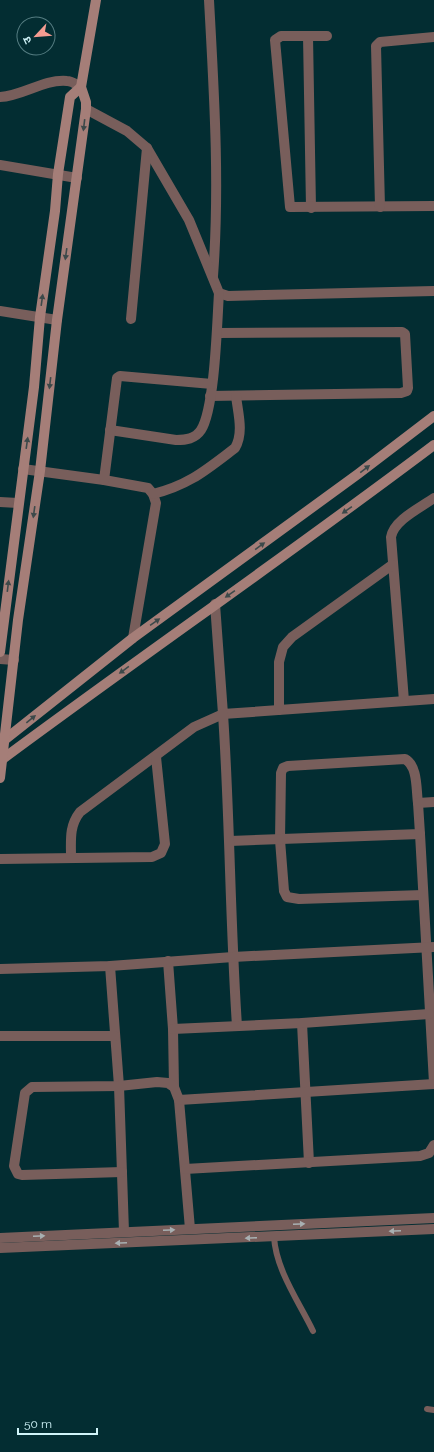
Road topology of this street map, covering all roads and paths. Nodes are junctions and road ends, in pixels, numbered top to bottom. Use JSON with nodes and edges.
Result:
{"nodes":[{"id":1,"x":96,"y":0,"type":"edge"},
{"id":2,"x":209,"y":0,"type":"edge"},
{"id":3,"x":308,"y":36,"type":"junction"},
{"id":4,"x":327,"y":36,"type":"dead end"},
{"id":5,"x":434,"y":37,"type":"edge"},
{"id":6,"x":82,"y":87,"type":"junction"},
{"id":7,"x":0,"y":97,"type":"edge"},
{"id":8,"x":86,"y":109,"type":"junction"},
{"id":9,"x":147,"y":148,"type":"junction"},
{"id":10,"x":0,"y":165,"type":"edge"},
{"id":11,"x":58,"y":174,"type":"junction"},
{"id":12,"x":77,"y":178,"type":"junction"},
{"id":13,"x":434,"y":206,"type":"edge"},
{"id":14,"x":380,"y":207,"type":"junction"},
{"id":15,"x":311,"y":208,"type":"junction"},
{"id":16,"x":213,"y":278,"type":"junction"},
{"id":17,"x":434,"y":291,"type":"edge"},
{"id":18,"x":219,"y":293,"type":"junction"},
{"id":19,"x":0,"y":311,"type":"edge"},
{"id":20,"x":40,"y":317,"type":"junction"},
{"id":21,"x":131,"y":319,"type":"dead end"},
{"id":22,"x":57,"y":320,"type":"junction"},
{"id":23,"x":217,"y":333,"type":"junction"},
{"id":24,"x":212,"y":384,"type":"junction"},
{"id":25,"x":210,"y":396,"type":"junction"},
{"id":26,"x":236,"y":396,"type":"junction"},
{"id":27,"x":434,"y":416,"type":"edge"},
{"id":28,"x":110,"y":430,"type":"junction"},
{"id":29,"x":434,"y":445,"type":"edge"},
{"id":30,"x":23,"y":469,"type":"junction"},
{"id":31,"x":40,"y":471,"type":"junction"},
{"id":32,"x":104,"y":480,"type":"junction"},
{"id":33,"x":153,"y":494,"type":"junction"},
{"id":34,"x":434,"y":498,"type":"edge"},
{"id":35,"x":0,"y":502,"type":"edge"},
{"id":36,"x":18,"y":503,"type":"junction"},
{"id":37,"x":392,"y":565,"type":"junction"},
{"id":38,"x":215,"y":604,"type":"junction"},
{"id":39,"x":133,"y":638,"type":"junction"},
{"id":40,"x":0,"y":652,"type":"edge"},
{"id":41,"x":0,"y":658,"type":"edge"},
{"id":42,"x":14,"y":660,"type":"junction"},
{"id":43,"x":434,"y":699,"type":"edge"},
{"id":44,"x":404,"y":701,"type":"junction"},
{"id":45,"x":279,"y":710,"type":"junction"},
{"id":46,"x":223,"y":714,"type":"junction"},
{"id":47,"x":3,"y":742,"type":"edge"},
{"id":48,"x":156,"y":757,"type":"junction"},
{"id":49,"x":1,"y":760,"type":"edge"},
{"id":50,"x":0,"y":778,"type":"edge"},
{"id":51,"x":434,"y":802,"type":"edge"},
{"id":52,"x":418,"y":803,"type":"junction"},
{"id":53,"x":420,"y":834,"type":"junction"},
{"id":54,"x":280,"y":840,"type":"junction"},
{"id":55,"x":230,"y":842,"type":"junction"},
{"id":56,"x":71,"y":857,"type":"junction"},
{"id":57,"x":0,"y":859,"type":"edge"},
{"id":58,"x":423,"y":895,"type":"junction"},
{"id":59,"x":430,"y":947,"type":"edge"},
{"id":60,"x":233,"y":957,"type":"junction"},
{"id":61,"x":168,"y":961,"type":"junction"},
{"id":62,"x":110,"y":966,"type":"junction"},
{"id":63,"x":0,"y":969,"type":"edge"},
{"id":64,"x":429,"y":1014,"type":"junction"},
{"id":65,"x":302,"y":1023,"type":"junction"},
{"id":66,"x":238,"y":1026,"type":"junction"},
{"id":67,"x":173,"y":1029,"type":"junction"},
{"id":68,"x":0,"y":1036,"type":"edge"},
{"id":69,"x":115,"y":1036,"type":"junction"},
{"id":70,"x":434,"y":1083,"type":"edge"},
{"id":71,"x":119,"y":1086,"type":"junction"},
{"id":72,"x":174,"y":1087,"type":"junction"},
{"id":73,"x":304,"y":1092,"type":"junction"},
{"id":74,"x":179,"y":1100,"type":"junction"},
{"id":75,"x":434,"y":1145,"type":"edge"},
{"id":76,"x":309,"y":1163,"type":"junction"},
{"id":77,"x":185,"y":1169,"type":"junction"},
{"id":78,"x":122,"y":1172,"type":"junction"},
{"id":79,"x":434,"y":1218,"type":"edge"},
{"id":80,"x":190,"y":1229,"type":"junction"},
{"id":81,"x":434,"y":1229,"type":"edge"},
{"id":82,"x":124,"y":1232,"type":"junction"},
{"id":83,"x":274,"y":1236,"type":"junction"},
{"id":84,"x":0,"y":1238,"type":"edge"},
{"id":85,"x":0,"y":1248,"type":"edge"},
{"id":86,"x":313,"y":1331,"type":"dead end"}],
"edges":[{"from":1,"to":6,"type":"street"},
{"from":2,"to":16,"type":"street"},
{"from":3,"to":4,"type":"street"},
{"from":3,"to":15,"type":"street"},
{"from":3,"to":15,"type":"street"},
{"from":5,"to":14,"type":"street"},
{"from":6,"to":7,"type":"street"},
{"from":6,"to":8,"type":"street"},
{"from":6,"to":11,"type":"street"},
{"from":8,"to":9,"type":"street"},
{"from":8,"to":12,"type":"street","one_way":true},
{"from":9,"to":16,"type":"street"},
{"from":9,"to":21,"type":"street"},
{"from":10,"to":11,"type":"street"},
{"from":11,"to":12,"type":"street"},
{"from":20,"to":11,"type":"street","one_way":true},
{"from":12,"to":22,"type":"street","one_way":true},
{"from":13,"to":14,"type":"street"},
{"from":14,"to":15,"type":"street"},
{"from":16,"to":18,"type":"street"},
{"from":17,"to":18,"type":"street"},
{"from":18,"to":23,"type":"street"},
{"from":19,"to":20,"type":"street"},
{"from":20,"to":22,"type":"street"},
{"from":30,"to":20,"type":"street","one_way":true},
{"from":22,"to":31,"type":"street","one_way":true},
{"from":23,"to":24,"type":"street"},
{"from":23,"to":26,"type":"street"},
{"from":24,"to":25,"type":"street"},
{"from":24,"to":28,"type":"street"},
{"from":25,"to":26,"type":"street"},
{"from":25,"to":28,"type":"street"},
{"from":26,"to":33,"type":"street"},
{"from":39,"to":27,"type":"street","one_way":true},
{"from":28,"to":32,"type":"street"},
{"from":29,"to":38,"type":"street","one_way":true},
{"from":30,"to":31,"type":"street"},
{"from":30,"to":36,"type":"street"},
{"from":31,"to":32,"type":"street"},
{"from":31,"to":42,"type":"street","one_way":true},
{"from":32,"to":33,"type":"street"},
{"from":33,"to":39,"type":"street"},
{"from":34,"to":37,"type":"street"},
{"from":35,"to":36,"type":"street"},
{"from":40,"to":36,"type":"street","one_way":true},
{"from":37,"to":44,"type":"street"},
{"from":37,"to":45,"type":"street"},
{"from":38,"to":46,"type":"street"},
{"from":38,"to":49,"type":"street","one_way":true},
{"from":47,"to":39,"type":"street","one_way":true},
{"from":41,"to":42,"type":"street"},
{"from":42,"to":47,"type":"street"},
{"from":43,"to":44,"type":"street"},
{"from":44,"to":45,"type":"street"},
{"from":45,"to":46,"type":"street"},
{"from":46,"to":48,"type":"street"},
{"from":46,"to":55,"type":"street"},
{"from":47,"to":49,"type":"street"},
{"from":48,"to":56,"type":"street"},
{"from":48,"to":56,"type":"street"},
{"from":49,"to":50,"type":"street"},
{"from":51,"to":52,"type":"street"},
{"from":52,"to":53,"type":"street"},
{"from":52,"to":54,"type":"street"},
{"from":53,"to":54,"type":"street"},
{"from":53,"to":58,"type":"street"},
{"from":54,"to":55,"type":"street"},
{"from":54,"to":58,"type":"street"},
{"from":55,"to":60,"type":"street"},
{"from":56,"to":57,"type":"street"},
{"from":58,"to":59,"type":"street"},
{"from":59,"to":60,"type":"street"},
{"from":59,"to":64,"type":"street"},
{"from":60,"to":61,"type":"street"},
{"from":60,"to":66,"type":"street"},
{"from":61,"to":62,"type":"street"},
{"from":61,"to":67,"type":"street"},
{"from":62,"to":63,"type":"street"},
{"from":62,"to":69,"type":"street"},
{"from":64,"to":65,"type":"street"},
{"from":64,"to":70,"type":"street"},
{"from":65,"to":66,"type":"street"},
{"from":65,"to":73,"type":"street"},
{"from":66,"to":67,"type":"street"},
{"from":67,"to":72,"type":"street"},
{"from":68,"to":69,"type":"street"},
{"from":69,"to":71,"type":"street"},
{"from":70,"to":73,"type":"street"},
{"from":71,"to":72,"type":"street"},
{"from":71,"to":78,"type":"street"},
{"from":71,"to":78,"type":"street"},
{"from":72,"to":74,"type":"street"},
{"from":73,"to":74,"type":"street"},
{"from":73,"to":76,"type":"street"},
{"from":74,"to":77,"type":"street"},
{"from":75,"to":76,"type":"street"},
{"from":76,"to":77,"type":"street"},
{"from":77,"to":80,"type":"street"},
{"from":78,"to":82,"type":"street"},
{"from":80,"to":79,"type":"street","one_way":true},
{"from":82,"to":80,"type":"street","one_way":true},
{"from":81,"to":83,"type":"street","one_way":true},
{"from":84,"to":82,"type":"street","one_way":true},
{"from":83,"to":85,"type":"street","one_way":true},
{"from":83,"to":86,"type":"lane"}]}
